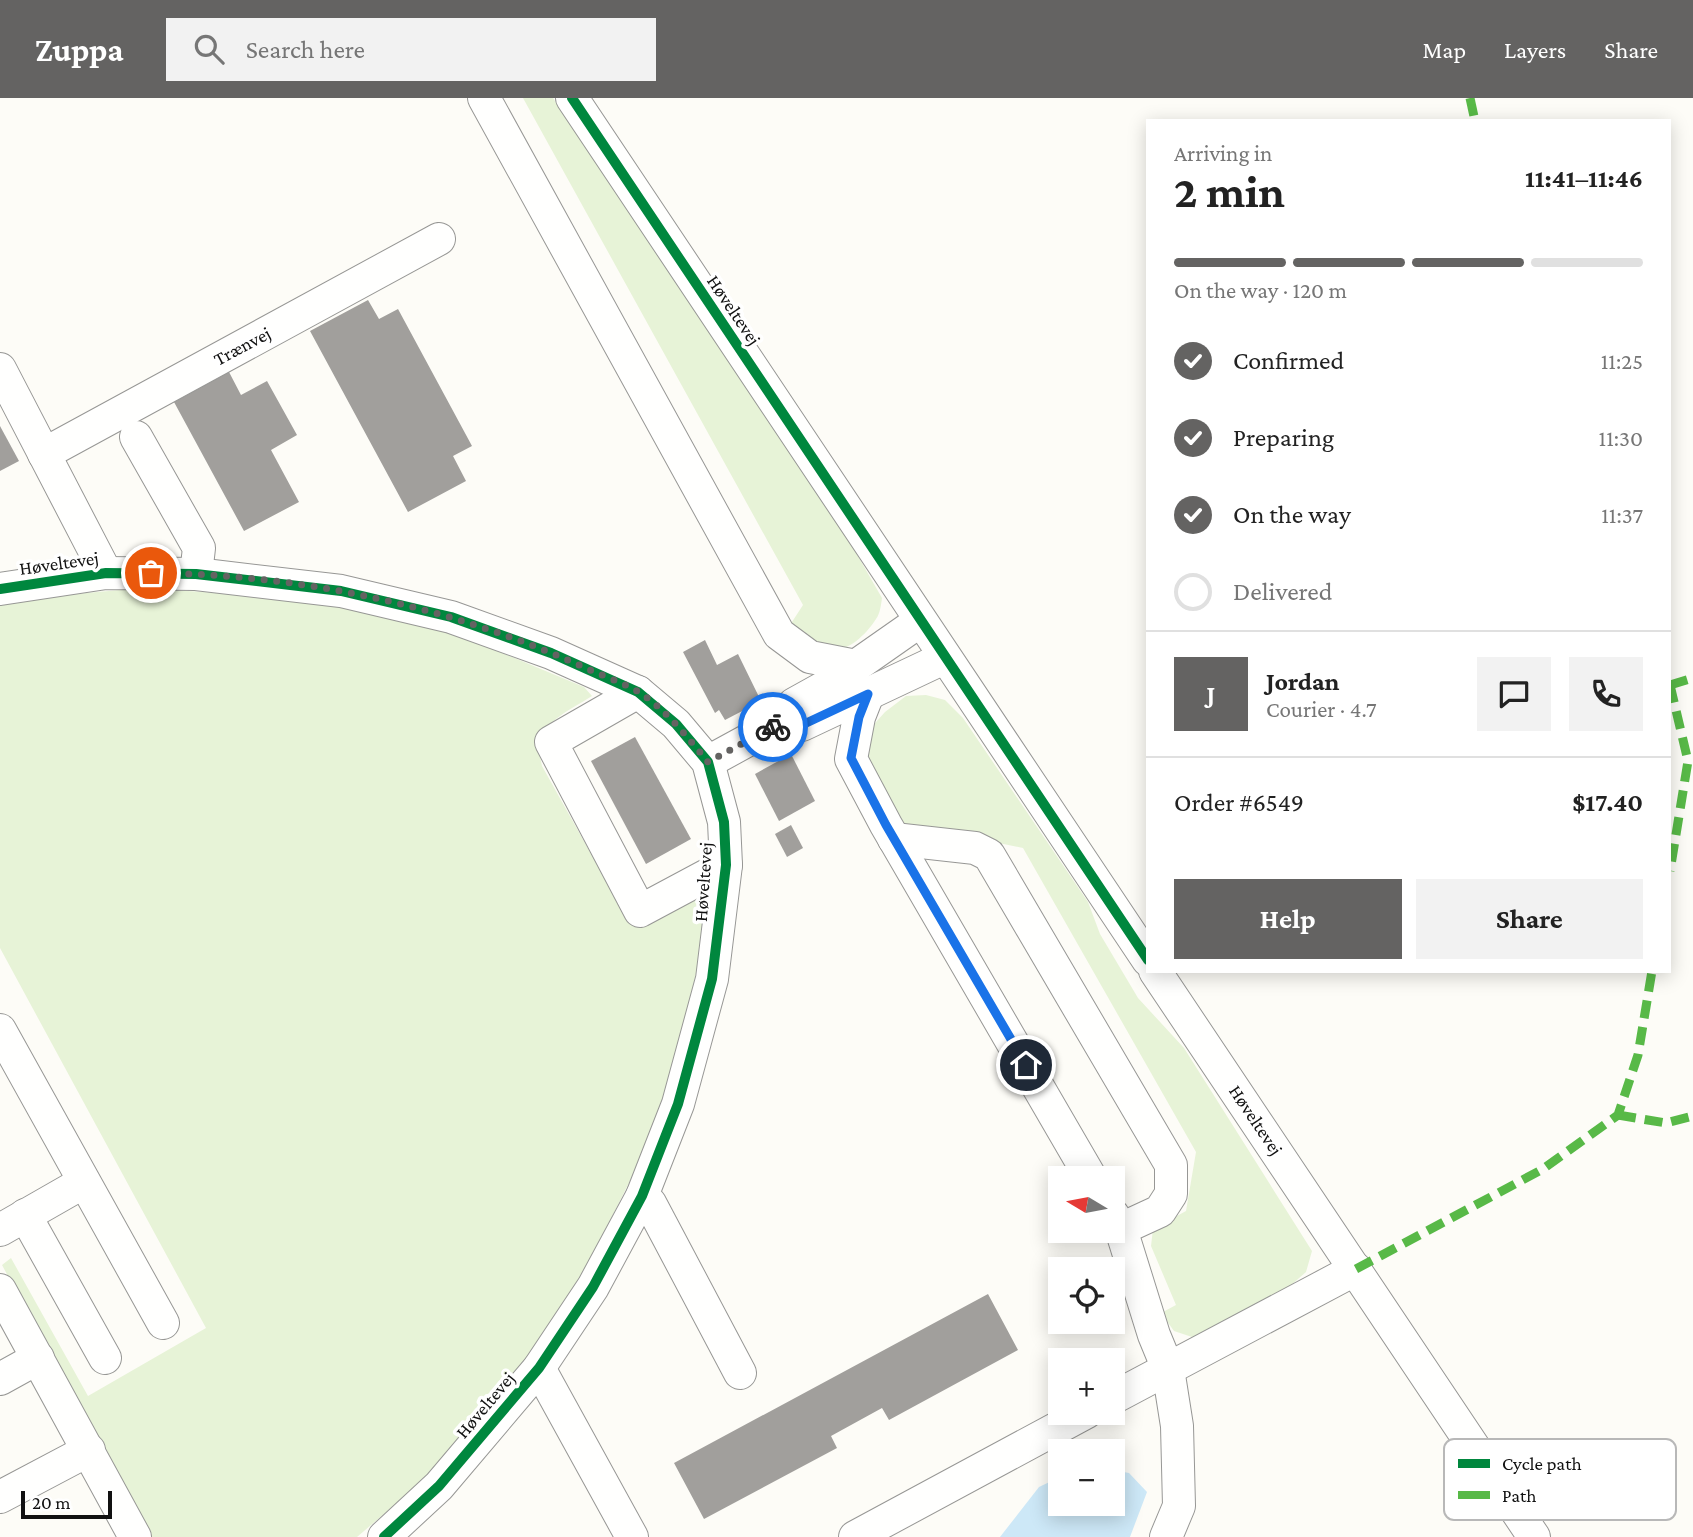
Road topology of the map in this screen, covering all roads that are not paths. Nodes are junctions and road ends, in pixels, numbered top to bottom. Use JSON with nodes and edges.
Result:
{"nodes":[{"id":1,"x":484,"y":98,"type":"edge"},
{"id":2,"x":572,"y":98,"type":"edge"},
{"id":3,"x":439,"y":239,"type":"dead end"},
{"id":4,"x":0,"y":369,"type":"edge"},
{"id":5,"x":136,"y":437,"type":"dead end"},
{"id":6,"x":44,"y":454,"type":"junction"},
{"id":7,"x":106,"y":573,"type":"junction"},
{"id":8,"x":196,"y":574,"type":"junction"},
{"id":9,"x":0,"y":589,"type":"edge"},
{"id":10,"x":920,"y":621,"type":"junction"},
{"id":11,"x":944,"y":658,"type":"junction"},
{"id":12,"x":862,"y":680,"type":"junction"},
{"id":13,"x":638,"y":692,"type":"junction"},
{"id":14,"x":708,"y":762,"type":"junction"},
{"id":15,"x":894,"y":839,"type":"junction"},
{"id":16,"x":726,"y":865,"type":"junction"},
{"id":17,"x":1146,"y":957,"type":"edge"},
{"id":18,"x":1156,"y":973,"type":"edge"},
{"id":19,"x":5,"y":1050,"type":"edge"},
{"id":20,"x":1084,"y":1166,"type":"edge"},
{"id":21,"x":84,"y":1182,"type":"junction"},
{"id":22,"x":642,"y":1196,"type":"junction"},
{"id":23,"x":1125,"y":1220,"type":"edge"},
{"id":24,"x":13,"y":1223,"type":"edge"},
{"id":25,"x":1124,"y":1243,"type":"edge"},
{"id":26,"x":1356,"y":1269,"type":"junction"},
{"id":27,"x":0,"y":1290,"type":"edge"},
{"id":28,"x":163,"y":1323,"type":"dead end"},
{"id":29,"x":38,"y":1358,"type":"junction"},
{"id":30,"x":105,"y":1358,"type":"dead end"},
{"id":31,"x":539,"y":1368,"type":"junction"},
{"id":32,"x":1168,"y":1369,"type":"junction"},
{"id":33,"x":740,"y":1373,"type":"dead end"},
{"id":34,"x":0,"y":1379,"type":"edge"},
{"id":35,"x":1125,"y":1392,"type":"edge"},
{"id":36,"x":1063,"y":1425,"type":"edge"},
{"id":37,"x":1469,"y":1439,"type":"edge"},
{"id":38,"x":89,"y":1450,"type":"junction"},
{"id":39,"x":0,"y":1497,"type":"edge"},
{"id":40,"x":1179,"y":1506,"type":"junction"},
{"id":41,"x":1523,"y":1520,"type":"edge"},
{"id":42,"x":135,"y":1537,"type":"edge"},
{"id":43,"x":384,"y":1537,"type":"edge"},
{"id":44,"x":632,"y":1537,"type":"edge"},
{"id":45,"x":855,"y":1537,"type":"edge"},
{"id":46,"x":1166,"y":1537,"type":"edge"},
{"id":47,"x":1192,"y":1537,"type":"edge"},
{"id":48,"x":1534,"y":1537,"type":"edge"}],
"edges":[{"from":1,"to":12,"type":"street"},
{"from":2,"to":10,"type":"street","name":"Høveltevej"},
{"from":3,"to":6,"type":"street","name":"Trænvej"},
{"from":4,"to":6,"type":"street"},
{"from":5,"to":8,"type":"street"},
{"from":6,"to":7,"type":"street"},
{"from":7,"to":8,"type":"street","name":"Høveltevej"},
{"from":7,"to":9,"type":"street","name":"Høveltevej"},
{"from":8,"to":13,"type":"street","name":"Høveltevej"},
{"from":10,"to":11,"type":"street","name":"Høveltevej"},
{"from":10,"to":12,"type":"street"},
{"from":11,"to":12,"type":"street"},
{"from":11,"to":17,"type":"street","name":"Høveltevej"},
{"from":12,"to":14,"type":"street"},
{"from":12,"to":15,"type":"street"},
{"from":13,"to":14,"type":"street","name":"Høveltevej"},
{"from":13,"to":16,"type":"street"},
{"from":14,"to":16,"type":"street","name":"Høveltevej"},
{"from":15,"to":20,"type":"street"},
{"from":15,"to":23,"type":"street"},
{"from":16,"to":22,"type":"street","name":"Høveltevej"},
{"from":18,"to":26,"type":"street","name":"Høveltevej"},
{"from":19,"to":21,"type":"street"},
{"from":21,"to":24,"type":"street"},
{"from":21,"to":28,"type":"street"},
{"from":22,"to":31,"type":"street","name":"Høveltevej"},
{"from":22,"to":33,"type":"street"},
{"from":24,"to":30,"type":"street"},
{"from":25,"to":32,"type":"street"},
{"from":26,"to":32,"type":"street"},
{"from":26,"to":37,"type":"street","name":"Høveltevej"},
{"from":27,"to":29,"type":"street"},
{"from":29,"to":34,"type":"street"},
{"from":29,"to":38,"type":"street"},
{"from":31,"to":43,"type":"street","name":"Høveltevej"},
{"from":31,"to":44,"type":"street","name":"Høveltevej"},
{"from":32,"to":35,"type":"street"},
{"from":32,"to":40,"type":"street"},
{"from":36,"to":45,"type":"street"},
{"from":38,"to":39,"type":"street"},
{"from":38,"to":42,"type":"street"},
{"from":40,"to":46,"type":"street"},
{"from":40,"to":47,"type":"street"},
{"from":41,"to":48,"type":"street","name":"Høveltevej"}]}
